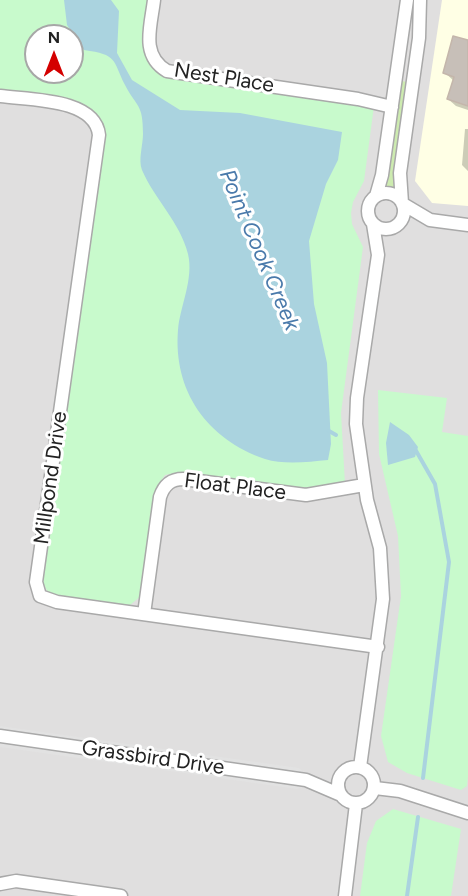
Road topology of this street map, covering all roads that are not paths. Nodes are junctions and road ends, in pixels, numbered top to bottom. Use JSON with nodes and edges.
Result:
{"nodes":[{"id":1,"x":154,"y":0,"type":"edge"},
{"id":2,"x":407,"y":0,"type":"edge"},
{"id":3,"x":420,"y":0,"type":"edge"},
{"id":4,"x":0,"y":96,"type":"edge"},
{"id":5,"x":392,"y":103,"type":"junction"},
{"id":6,"x":376,"y":196,"type":"junction"},
{"id":7,"x":402,"y":204,"type":"junction"},
{"id":8,"x":430,"y":220,"type":"junction"},
{"id":9,"x":373,"y":224,"type":"junction"},
{"id":10,"x":468,"y":225,"type":"edge"},
{"id":11,"x":397,"y":226,"type":"junction"},
{"id":12,"x":378,"y":255,"type":"junction"},
{"id":13,"x":364,"y":485,"type":"junction"},
{"id":14,"x":144,"y":614,"type":"junction"},
{"id":15,"x":378,"y":647,"type":"junction"},
{"id":16,"x":0,"y":736,"type":"edge"},
{"id":17,"x":360,"y":767,"type":"junction"},
{"id":18,"x":341,"y":775,"type":"junction"},
{"id":19,"x":306,"y":780,"type":"junction"},
{"id":20,"x":375,"y":788,"type":"junction"},
{"id":21,"x":340,"y":795,"type":"junction"},
{"id":22,"x":356,"y":804,"type":"junction"},
{"id":23,"x":468,"y":813,"type":"edge"},
{"id":24,"x":0,"y":884,"type":"edge"},
{"id":25,"x":121,"y":896,"type":"edge"},
{"id":26,"x":345,"y":896,"type":"edge"}],
"edges":[{"from":1,"to":5,"type":"street","name":"Nest Place"},
{"from":2,"to":5,"type":"street"},
{"from":3,"to":7,"type":"street"},
{"from":4,"to":14,"type":"street","name":"Millpond Drive"},
{"from":5,"to":6,"type":"street"},
{"from":6,"to":7,"type":"street"},
{"from":6,"to":9,"type":"street"},
{"from":7,"to":8,"type":"street"},
{"from":7,"to":11,"type":"street"},
{"from":8,"to":10,"type":"street"},
{"from":8,"to":11,"type":"street"},
{"from":9,"to":11,"type":"street"},
{"from":9,"to":12,"type":"street"},
{"from":11,"to":12,"type":"street"},
{"from":12,"to":13,"type":"street"},
{"from":13,"to":14,"type":"street","name":"Float Place"},
{"from":13,"to":15,"type":"street"},
{"from":14,"to":15,"type":"street","name":"Millpond Drive"},
{"from":15,"to":17,"type":"street"},
{"from":16,"to":19,"type":"street","name":"Grassbird Drive"},
{"from":17,"to":18,"type":"street"},
{"from":17,"to":20,"type":"street"},
{"from":18,"to":19,"type":"street","name":"Grassbird Drive"},
{"from":18,"to":21,"type":"street"},
{"from":19,"to":21,"type":"street","name":"Grassbird Drive"},
{"from":20,"to":22,"type":"street"},
{"from":20,"to":23,"type":"street"},
{"from":21,"to":22,"type":"street"},
{"from":22,"to":26,"type":"street"},
{"from":24,"to":25,"type":"street"}]}
